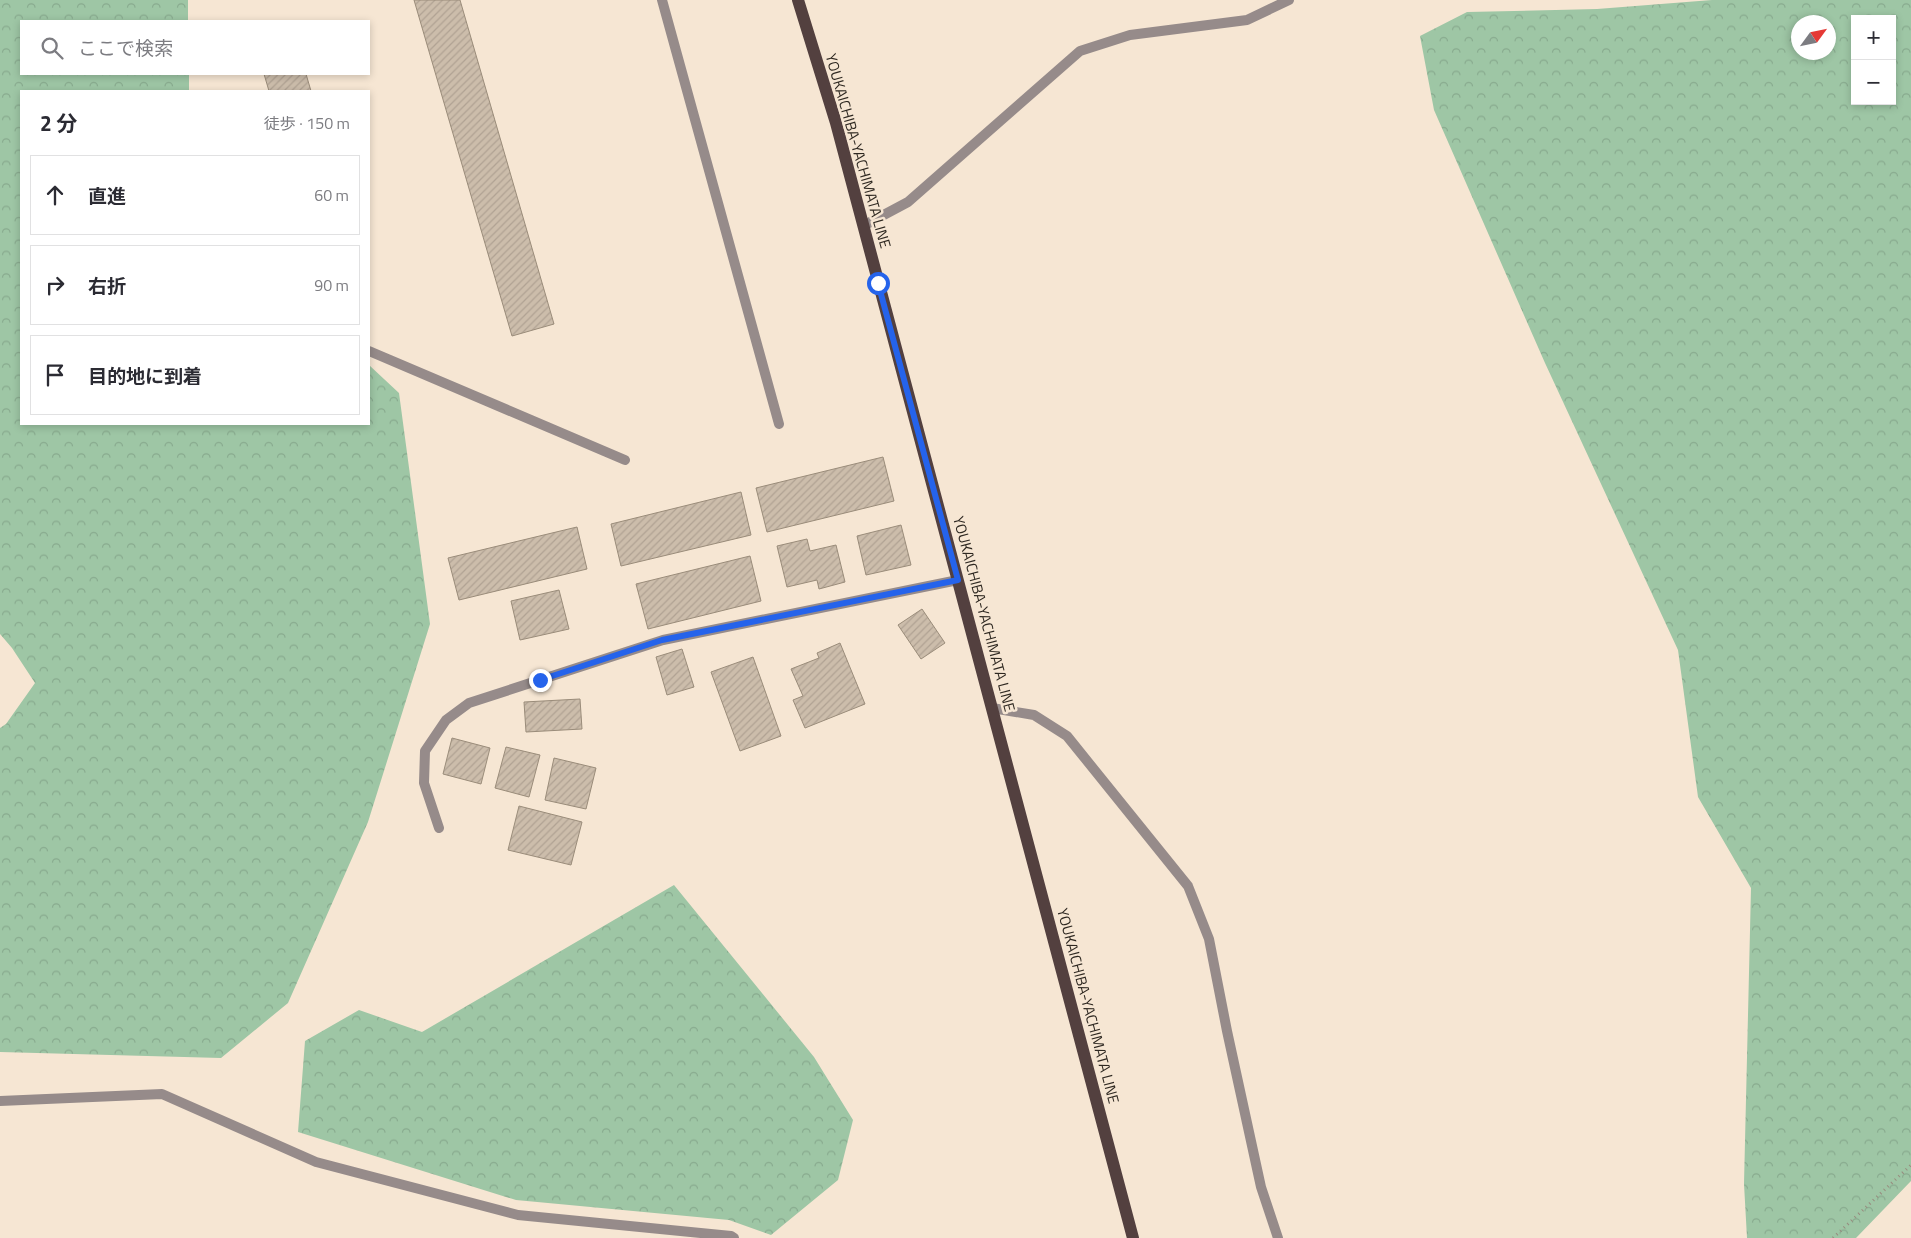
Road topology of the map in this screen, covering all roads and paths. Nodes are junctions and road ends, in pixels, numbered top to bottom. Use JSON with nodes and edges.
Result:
{"nodes":[{"id":1,"x":662,"y":0,"type":"edge"},
{"id":2,"x":798,"y":0,"type":"edge"},
{"id":3,"x":1289,"y":0,"type":"edge"},
{"id":4,"x":863,"y":226,"type":"junction"},
{"id":5,"x":370,"y":351,"type":"edge"},
{"id":6,"x":779,"y":424,"type":"dead end"},
{"id":7,"x":625,"y":460,"type":"dead end"},
{"id":8,"x":958,"y":580,"type":"junction"},
{"id":9,"x":992,"y":708,"type":"junction"},
{"id":10,"x":439,"y":828,"type":"dead end"},
{"id":11,"x":0,"y":1101,"type":"edge"},
{"id":12,"x":1911,"y":1165,"type":"edge"},
{"id":13,"x":734,"y":1238,"type":"edge"},
{"id":14,"x":1133,"y":1238,"type":"edge"},
{"id":15,"x":1278,"y":1238,"type":"edge"},
{"id":16,"x":1834,"y":1238,"type":"edge"}],
"edges":[{"from":1,"to":6,"type":"street"},
{"from":2,"to":4,"type":"main road","name":"YOUKAICHIBA-YACHIMATA LINE"},
{"from":3,"to":4,"type":"street"},
{"from":4,"to":8,"type":"main road","name":"YOUKAICHIBA-YACHIMATA LINE"},
{"from":5,"to":7,"type":"street"},
{"from":8,"to":9,"type":"main road","name":"YOUKAICHIBA-YACHIMATA LINE"},
{"from":8,"to":10,"type":"street"},
{"from":9,"to":14,"type":"main road","name":"YOUKAICHIBA-YACHIMATA LINE"},
{"from":9,"to":15,"type":"street"},
{"from":11,"to":13,"type":"street"},
{"from":12,"to":16,"type":"path"}]}
